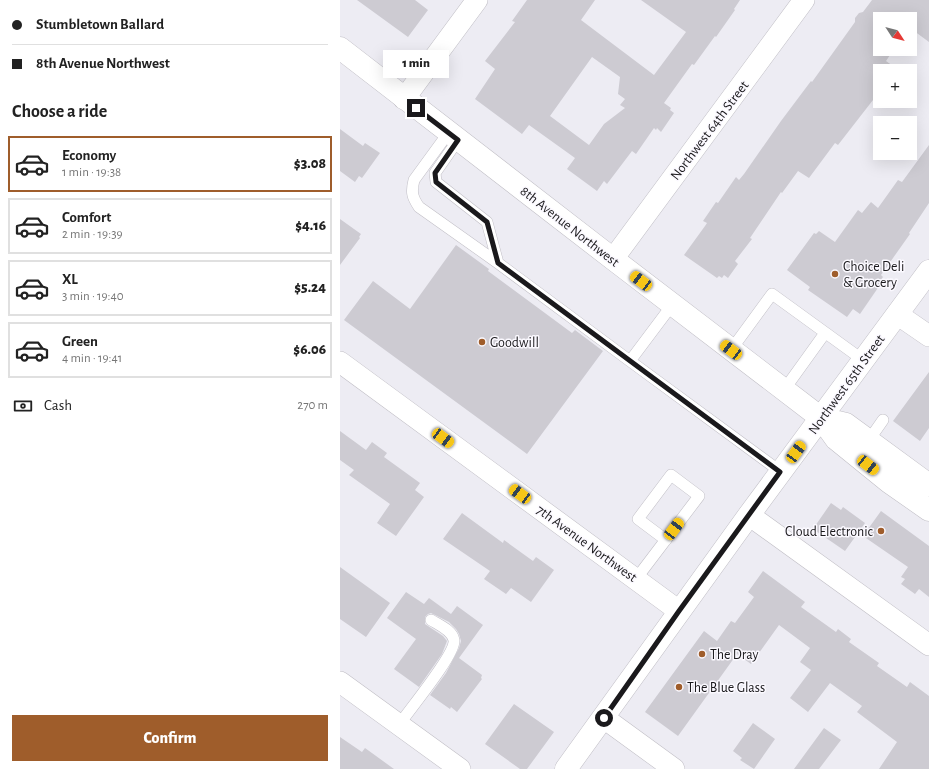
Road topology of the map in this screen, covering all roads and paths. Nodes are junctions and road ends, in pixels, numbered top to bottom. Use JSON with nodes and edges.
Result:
{"nodes":[{"id":1,"x":477,"y":0,"type":"edge"},
{"id":2,"x":804,"y":0,"type":"edge"},
{"id":3,"x":340,"y":48,"type":"edge"},
{"id":4,"x":404,"y":99,"type":"junction"},
{"id":5,"x":453,"y":136,"type":"junction"},
{"id":6,"x":613,"y":259,"type":"junction"},
{"id":7,"x":498,"y":263,"type":"junction"},
{"id":8,"x":929,"y":271,"type":"edge"},
{"id":9,"x":672,"y":304,"type":"junction"},
{"id":10,"x":898,"y":314,"type":"junction"},
{"id":11,"x":825,"y":333,"type":"junction"},
{"id":12,"x":929,"y":336,"type":"edge"},
{"id":13,"x":731,"y":350,"type":"junction"},
{"id":14,"x":863,"y":360,"type":"junction"},
{"id":15,"x":630,"y":361,"type":"junction"},
{"id":16,"x":340,"y":362,"type":"edge"},
{"id":17,"x":784,"y":390,"type":"junction"},
{"id":18,"x":821,"y":418,"type":"junction"},
{"id":19,"x":883,"y":420,"type":"dead end"},
{"id":20,"x":869,"y":440,"type":"junction"},
{"id":21,"x":780,"y":472,"type":"junction"},
{"id":22,"x":929,"y":485,"type":"edge"},
{"id":23,"x":929,"y":510,"type":"edge"},
{"id":24,"x":749,"y":515,"type":"junction"},
{"id":25,"x":666,"y":540,"type":"junction"},
{"id":26,"x":636,"y":580,"type":"junction"},
{"id":27,"x":679,"y":611,"type":"junction"},
{"id":28,"x":431,"y":620,"type":"dead end"},
{"id":29,"x":929,"y":645,"type":"edge"},
{"id":30,"x":340,"y":682,"type":"edge"},
{"id":31,"x":604,"y":718,"type":"junction"},
{"id":32,"x":399,"y":725,"type":"junction"},
{"id":33,"x":460,"y":769,"type":"edge"},
{"id":34,"x":566,"y":769,"type":"edge"},
{"id":35,"x":674,"y":769,"type":"edge"}],
"edges":[{"from":1,"to":4,"type":"street"},
{"from":2,"to":6,"type":"street","name":"Northwest 64th Street"},
{"from":3,"to":4,"type":"main road","name":"8th Avenue Northwest"},
{"from":4,"to":5,"type":"main road","name":"8th Avenue Northwest"},
{"from":5,"to":6,"type":"main road","name":"8th Avenue Northwest"},
{"from":5,"to":7,"type":"lane"},
{"from":5,"to":7,"type":"lane"},
{"from":6,"to":9,"type":"main road","name":"8th Avenue Northwest"},
{"from":7,"to":15,"type":"lane"},
{"from":8,"to":10,"type":"main road","name":"Northwest 65th Street"},
{"from":9,"to":13,"type":"main road","name":"8th Avenue Northwest"},
{"from":9,"to":15,"type":"lane"},
{"from":10,"to":12,"type":"street"},
{"from":10,"to":14,"type":"main road","name":"Northwest 65th Street"},
{"from":11,"to":13,"type":"lane"},
{"from":11,"to":14,"type":"lane"},
{"from":11,"to":17,"type":"lane"},
{"from":13,"to":17,"type":"main road","name":"8th Avenue Northwest"},
{"from":14,"to":18,"type":"main road","name":"Northwest 65th Street"},
{"from":15,"to":21,"type":"lane"},
{"from":16,"to":26,"type":"street","name":"7th Avenue Northwest"},
{"from":17,"to":18,"type":"main road","name":"8th Avenue Northwest"},
{"from":18,"to":20,"type":"main road","name":"8th Avenue Northwest"},
{"from":18,"to":21,"type":"main road","name":"Northwest 65th Street"},
{"from":18,"to":23,"type":"main road","name":"8th Avenue Northwest"},
{"from":19,"to":20,"type":"lane"},
{"from":20,"to":22,"type":"main road","name":"8th Avenue Northwest"},
{"from":21,"to":24,"type":"main road","name":"Northwest 65th Street"},
{"from":24,"to":27,"type":"main road","name":"Northwest 65th Street"},
{"from":24,"to":29,"type":"street"},
{"from":25,"to":25,"type":"lane"},
{"from":25,"to":26,"type":"lane"},
{"from":26,"to":27,"type":"street","name":"7th Avenue Northwest"},
{"from":27,"to":31,"type":"main road","name":"Northwest 65th Street"},
{"from":28,"to":32,"type":"lane"},
{"from":30,"to":32,"type":"street"},
{"from":31,"to":34,"type":"main road","name":"Northwest 65th Street"},
{"from":31,"to":35,"type":"street"},
{"from":32,"to":33,"type":"street"}]}
